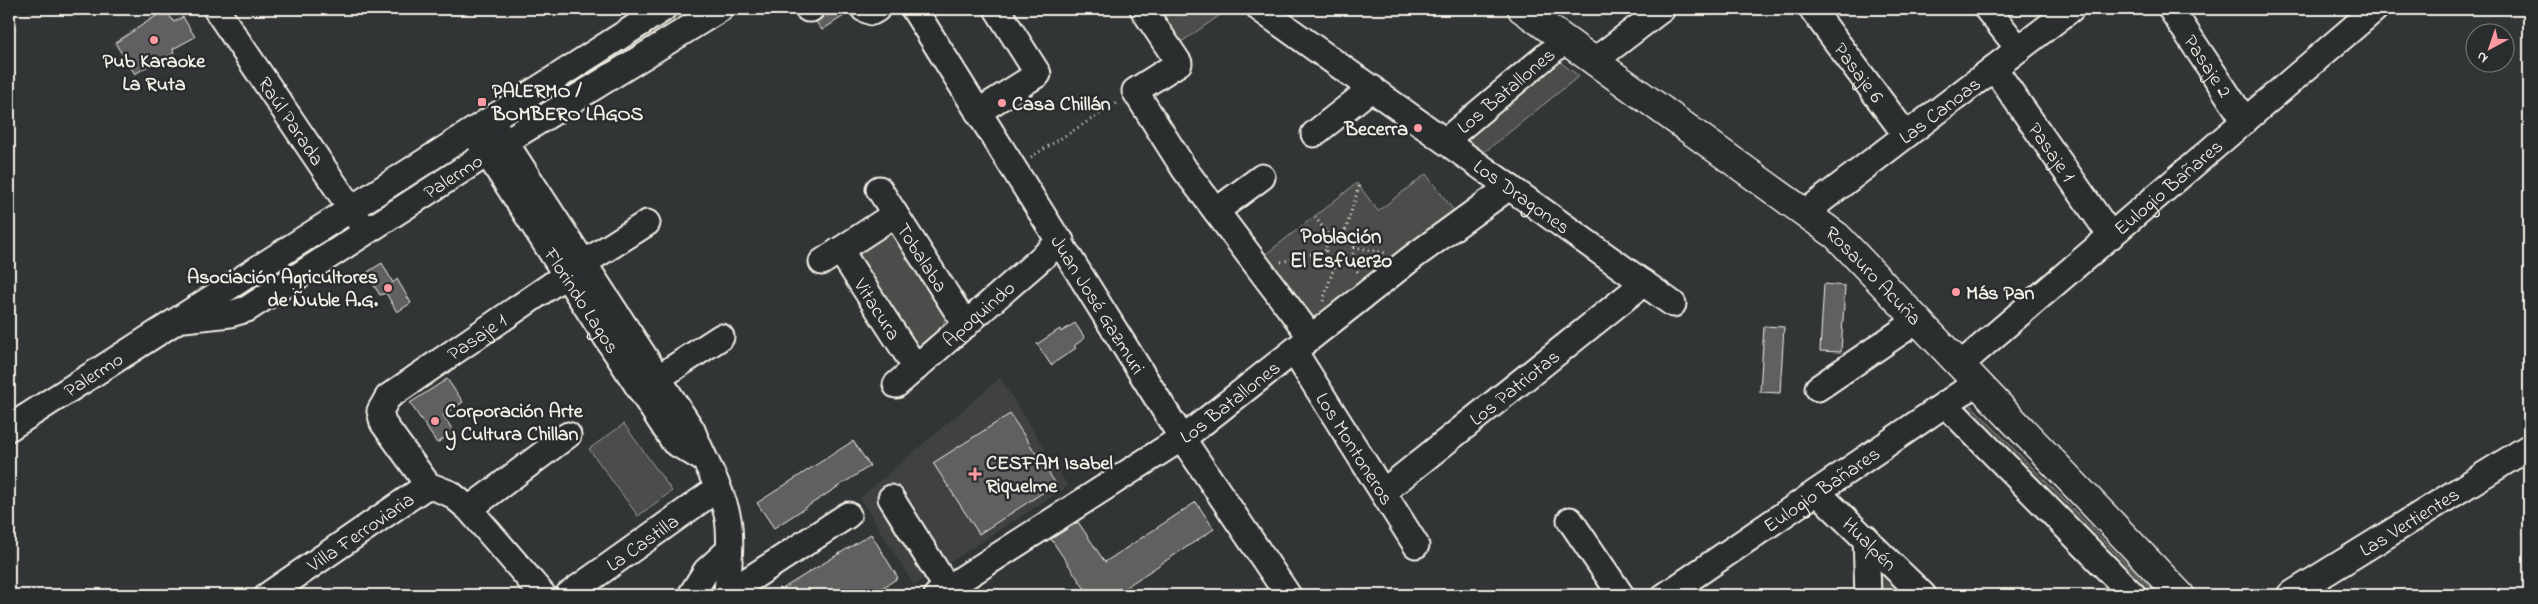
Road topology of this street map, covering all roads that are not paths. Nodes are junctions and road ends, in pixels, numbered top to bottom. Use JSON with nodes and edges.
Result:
{"nodes":[{"id":1,"x":216,"y":9,"type":"edge"},
{"id":2,"x":663,"y":9,"type":"edge"},
{"id":3,"x":720,"y":9,"type":"edge"},
{"id":4,"x":864,"y":9,"type":"edge"},
{"id":5,"x":877,"y":9,"type":"edge"},
{"id":6,"x":914,"y":9,"type":"edge"},
{"id":7,"x":996,"y":9,"type":"edge"},
{"id":8,"x":1143,"y":9,"type":"edge"},
{"id":9,"x":1260,"y":9,"type":"edge"},
{"id":10,"x":1522,"y":9,"type":"edge"},
{"id":11,"x":1662,"y":9,"type":"edge"},
{"id":12,"x":1812,"y":9,"type":"edge"},
{"id":13,"x":1987,"y":9,"type":"edge"},
{"id":14,"x":2072,"y":9,"type":"edge"},
{"id":15,"x":2171,"y":9,"type":"edge"},
{"id":16,"x":2376,"y":9,"type":"edge"},
{"id":17,"x":1565,"y":40,"type":"junction"},
{"id":18,"x":2018,"y":49,"type":"junction"},
{"id":19,"x":1594,"y":61,"type":"junction"},
{"id":20,"x":1994,"y":68,"type":"junction"},
{"id":21,"x":1372,"y":88,"type":"junction"},
{"id":22,"x":978,"y":112,"type":"junction"},
{"id":23,"x":2244,"y":121,"type":"junction"},
{"id":24,"x":481,"y":125,"type":"junction"},
{"id":25,"x":1314,"y":134,"type":"dead end"},
{"id":26,"x":1906,"y":135,"type":"junction"},
{"id":27,"x":1446,"y":141,"type":"junction"},
{"id":28,"x":496,"y":148,"type":"junction"},
{"id":29,"x":1262,"y":177,"type":"dead end"},
{"id":30,"x":1509,"y":187,"type":"junction"},
{"id":31,"x":879,"y":189,"type":"dead end"},
{"id":32,"x":351,"y":209,"type":"junction"},
{"id":33,"x":1216,"y":211,"type":"junction"},
{"id":34,"x":1806,"y":212,"type":"junction"},
{"id":35,"x":894,"y":214,"type":"junction"},
{"id":36,"x":647,"y":223,"type":"dead end"},
{"id":37,"x":367,"y":233,"type":"junction"},
{"id":38,"x":2110,"y":236,"type":"junction"},
{"id":39,"x":1061,"y":241,"type":"junction"},
{"id":40,"x":575,"y":269,"type":"junction"},
{"id":41,"x":1644,"y":283,"type":"junction"},
{"id":42,"x":1673,"y":304,"type":"dead end"},
{"id":43,"x":177,"y":320,"type":"junction"},
{"id":44,"x":1918,"y":320,"type":"junction"},
{"id":45,"x":966,"y":325,"type":"junction"},
{"id":46,"x":721,"y":338,"type":"dead end"},
{"id":47,"x":1303,"y":344,"type":"junction"},
{"id":48,"x":916,"y":368,"type":"junction"},
{"id":49,"x":1968,"y":374,"type":"junction"},
{"id":50,"x":658,"y":378,"type":"junction"},
{"id":51,"x":896,"y":385,"type":"dead end"},
{"id":52,"x":1818,"y":388,"type":"dead end"},
{"id":53,"x":1945,"y":404,"type":"junction"},
{"id":54,"x":9,"y":428,"type":"edge"},
{"id":55,"x":568,"y":435,"type":"dead end"},
{"id":56,"x":1182,"y":438,"type":"junction"},
{"id":57,"x":2529,"y":448,"type":"edge"},
{"id":58,"x":703,"y":459,"type":"junction"},
{"id":59,"x":428,"y":485,"type":"junction"},
{"id":60,"x":718,"y":488,"type":"junction"},
{"id":61,"x":1383,"y":492,"type":"junction"},
{"id":62,"x":1817,"y":492,"type":"junction"},
{"id":63,"x":891,"y":498,"type":"dead end"},
{"id":64,"x":468,"y":508,"type":"junction"},
{"id":65,"x":848,"y":515,"type":"dead end"},
{"id":66,"x":1570,"y":520,"type":"dead end"},
{"id":67,"x":1866,"y":538,"type":"junction"},
{"id":68,"x":1416,"y":545,"type":"dead end"},
{"id":69,"x":729,"y":550,"type":"junction"},
{"id":70,"x":942,"y":592,"type":"edge"},
{"id":71,"x":268,"y":595,"type":"edge"},
{"id":72,"x":543,"y":595,"type":"edge"},
{"id":73,"x":568,"y":595,"type":"edge"},
{"id":74,"x":691,"y":595,"type":"edge"},
{"id":75,"x":727,"y":595,"type":"edge"},
{"id":76,"x":1288,"y":595,"type":"edge"},
{"id":77,"x":1621,"y":595,"type":"edge"},
{"id":78,"x":1666,"y":595,"type":"edge"},
{"id":79,"x":1868,"y":595,"type":"edge"},
{"id":80,"x":1923,"y":595,"type":"edge"},
{"id":81,"x":2133,"y":595,"type":"edge"},
{"id":82,"x":2180,"y":595,"type":"edge"},
{"id":83,"x":2290,"y":595,"type":"edge"}],
"edges":[{"from":1,"to":32,"type":"street","name":"Raúl Parada"},
{"from":2,"to":24,"type":"street","name":"Palermo"},
{"from":3,"to":28,"type":"street","name":"Palermo"},
{"from":4,"to":5,"type":"street"},
{"from":6,"to":22,"type":"street","name":"Juan José Gazmuri"},
{"from":7,"to":22,"type":"street"},
{"from":8,"to":33,"type":"street","name":"Los Montoneros"},
{"from":9,"to":21,"type":"street","name":"Los Dragones"},
{"from":10,"to":17,"type":"main road","name":"Rosauro Acuña"},
{"from":11,"to":19,"type":"street"},
{"from":12,"to":26,"type":"street","name":"Pasaje 6"},
{"from":13,"to":18,"type":"street"},
{"from":14,"to":18,"type":"street","name":"Las Canoas"},
{"from":15,"to":23,"type":"street","name":"Pasaje 2"},
{"from":16,"to":23,"type":"street","name":"Eulogio Bañares"},
{"from":17,"to":19,"type":"main road","name":"Rosauro Acuña"},
{"from":17,"to":27,"type":"street","name":"Los Batallones"},
{"from":18,"to":20,"type":"street","name":"Las Canoas"},
{"from":19,"to":34,"type":"main road","name":"Rosauro Acuña"},
{"from":20,"to":26,"type":"street","name":"Las Canoas"},
{"from":20,"to":38,"type":"street","name":"Pasaje 1"},
{"from":21,"to":25,"type":"street"},
{"from":21,"to":27,"type":"street","name":"Los Dragones"},
{"from":22,"to":39,"type":"street","name":"Juan José Gazmuri"},
{"from":23,"to":38,"type":"street","name":"Eulogio Bañares"},
{"from":24,"to":28,"type":"street","name":"Florindo Lagos"},
{"from":24,"to":32,"type":"street","name":"Palermo"},
{"from":26,"to":34,"type":"street","name":"Las Canoas"},
{"from":27,"to":30,"type":"street","name":"Los Dragones"},
{"from":28,"to":37,"type":"street","name":"Palermo"},
{"from":28,"to":40,"type":"street","name":"Florindo Lagos"},
{"from":29,"to":33,"type":"street"},
{"from":30,"to":41,"type":"street","name":"Los Dragones"},
{"from":30,"to":47,"type":"street","name":"Los Batallones"},
{"from":31,"to":35,"type":"street","name":"Tobalaba"},
{"from":32,"to":37,"type":"street","name":"Raúl Parada"},
{"from":32,"to":43,"type":"street","name":"Palermo"},
{"from":33,"to":47,"type":"street","name":"Los Montoneros"},
{"from":34,"to":44,"type":"main road","name":"Rosauro Acuña"},
{"from":35,"to":45,"type":"street","name":"Tobalaba"},
{"from":35,"to":48,"type":"street","name":"Vitacura"},
{"from":36,"to":40,"type":"street","name":"Pasaje 1"},
{"from":37,"to":43,"type":"street","name":"Palermo"},
{"from":38,"to":49,"type":"street","name":"Eulogio Bañares"},
{"from":39,"to":45,"type":"street","name":"Apoquindo"},
{"from":39,"to":56,"type":"street","name":"Juan José Gazmuri"},
{"from":40,"to":50,"type":"street","name":"Florindo Lagos"},
{"from":40,"to":58,"type":"street","name":"Florindo Lagos"},
{"from":40,"to":59,"type":"street","name":"Pasaje 1"},
{"from":41,"to":42,"type":"street","name":"Los Dragones"},
{"from":41,"to":61,"type":"street","name":"Los Patriotas"},
{"from":43,"to":54,"type":"street","name":"Palermo"},
{"from":44,"to":49,"type":"main road","name":"Rosauro Acuña"},
{"from":44,"to":52,"type":"street"},
{"from":45,"to":48,"type":"street","name":"Apoquindo"},
{"from":46,"to":50,"type":"street"},
{"from":47,"to":56,"type":"street","name":"Los Batallones"},
{"from":47,"to":61,"type":"street","name":"Los Montoneros"},
{"from":48,"to":51,"type":"street","name":"Apoquindo"},
{"from":49,"to":53,"type":"street","name":"Eulogio Bañares"},
{"from":49,"to":82,"type":"main road","name":"Rosauro Acuña"},
{"from":50,"to":58,"type":"street","name":"Florindo Lagos"},
{"from":53,"to":62,"type":"street","name":"Eulogio Bañares"},
{"from":53,"to":81,"type":"street"},
{"from":55,"to":64,"type":"street"},
{"from":56,"to":70,"type":"street","name":"Los Batallones"},
{"from":56,"to":76,"type":"street","name":"Juan José Gazmuri"},
{"from":57,"to":83,"type":"street","name":"Las Vertientes"},
{"from":58,"to":60,"type":"street","name":"Florindo Lagos"},
{"from":59,"to":64,"type":"street"},
{"from":59,"to":71,"type":"street","name":"Villa Ferroviaria"},
{"from":60,"to":69,"type":"street","name":"Florindo Lagos"},
{"from":60,"to":73,"type":"street","name":"La Castilla"},
{"from":61,"to":68,"type":"street","name":"Los Montoneros"},
{"from":62,"to":67,"type":"street","name":"Hualpén"},
{"from":62,"to":78,"type":"street","name":"Eulogio Bañares"},
{"from":63,"to":70,"type":"street"},
{"from":64,"to":72,"type":"street"},
{"from":65,"to":75,"type":"street"},
{"from":66,"to":77,"type":"street"},
{"from":67,"to":79,"type":"street"},
{"from":67,"to":80,"type":"street","name":"Hualpén"},
{"from":69,"to":74,"type":"street"},
{"from":69,"to":75,"type":"street","name":"Florindo Lagos"}]}
